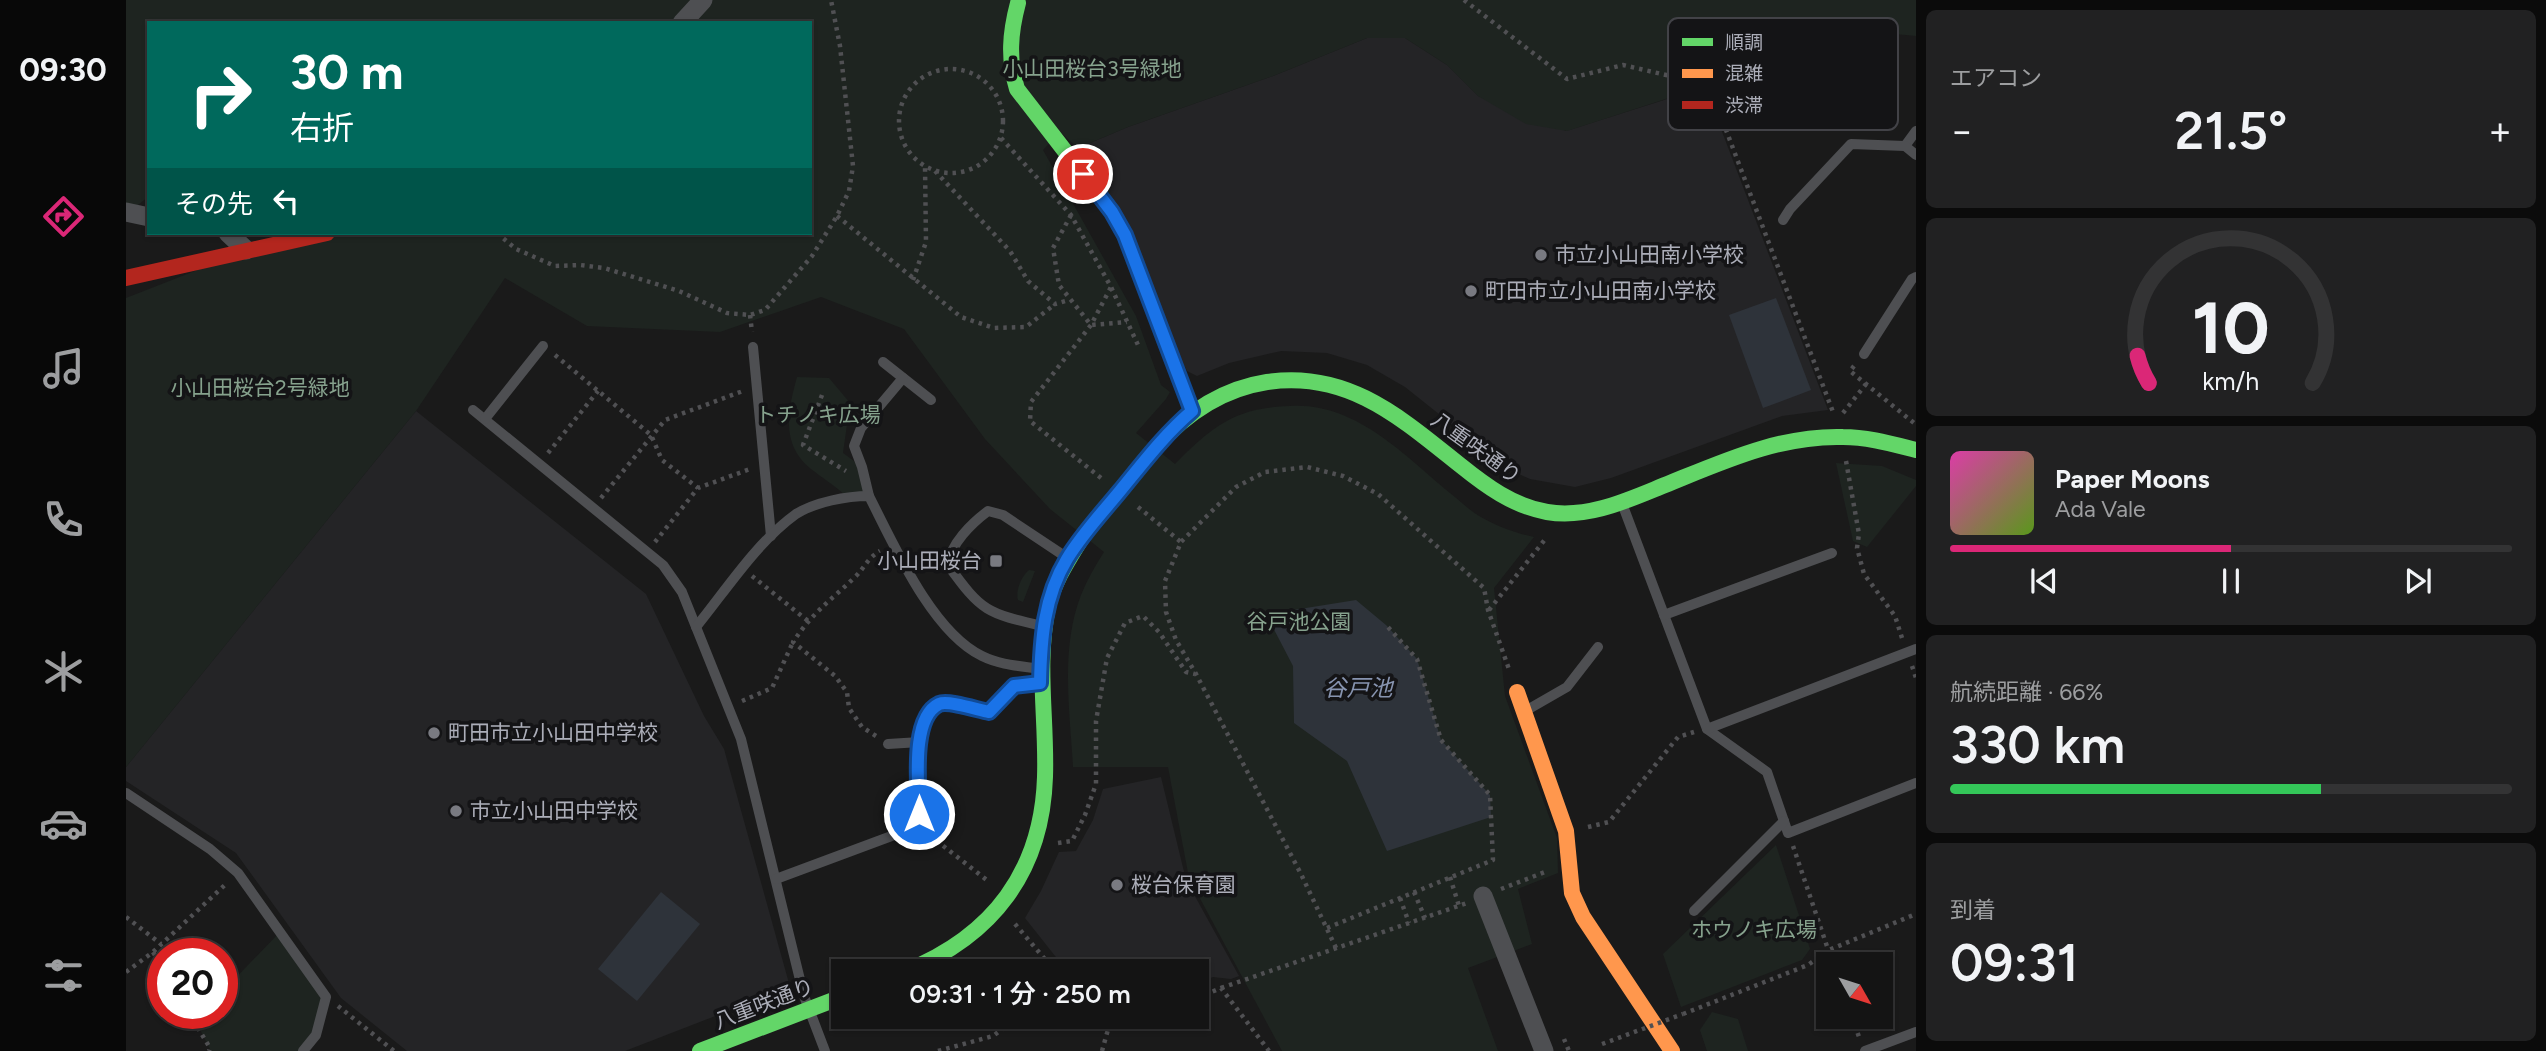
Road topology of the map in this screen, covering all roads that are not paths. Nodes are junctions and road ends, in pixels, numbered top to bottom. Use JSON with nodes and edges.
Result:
{"nodes":[{"id":1,"x":703,"y":0,"type":"edge"},
{"id":2,"x":1018,"y":4,"type":"dead end"},
{"id":3,"x":684,"y":21,"type":"edge"},
{"id":4,"x":1916,"y":131,"type":"edge"},
{"id":5,"x":1905,"y":146,"type":"junction"},
{"id":6,"x":1916,"y":155,"type":"edge"},
{"id":7,"x":126,"y":212,"type":"edge"},
{"id":8,"x":147,"y":217,"type":"edge"},
{"id":9,"x":1783,"y":220,"type":"dead end"},
{"id":10,"x":230,"y":235,"type":"edge"},
{"id":11,"x":317,"y":235,"type":"edge"},
{"id":12,"x":246,"y":250,"type":"junction"},
{"id":13,"x":1916,"y":277,"type":"edge"},
{"id":14,"x":126,"y":278,"type":"edge"},
{"id":15,"x":543,"y":346,"type":"road end"},
{"id":16,"x":753,"y":347,"type":"dead end"},
{"id":17,"x":1864,"y":354,"type":"road end"},
{"id":18,"x":883,"y":362,"type":"dead end"},
{"id":19,"x":903,"y":378,"type":"junction"},
{"id":20,"x":931,"y":400,"type":"dead end"},
{"id":21,"x":473,"y":410,"type":"dead end"},
{"id":22,"x":1192,"y":411,"type":"junction"},
{"id":23,"x":485,"y":419,"type":"junction"},
{"id":24,"x":1916,"y":450,"type":"edge"},
{"id":25,"x":869,"y":496,"type":"junction"},
{"id":26,"x":1621,"y":502,"type":"junction"},
{"id":27,"x":771,"y":536,"type":"junction"},
{"id":28,"x":1832,"y":553,"type":"dead end"},
{"id":29,"x":1068,"y":558,"type":"junction"},
{"id":30,"x":1664,"y":615,"type":"junction"},
{"id":31,"x":1043,"y":626,"type":"junction"},
{"id":32,"x":696,"y":627,"type":"junction"},
{"id":33,"x":1598,"y":647,"type":"dead end"},
{"id":34,"x":1911,"y":651,"type":"edge"},
{"id":35,"x":1040,"y":676,"type":"junction"},
{"id":36,"x":1517,"y":692,"type":"road end"},
{"id":37,"x":1524,"y":712,"type":"junction"},
{"id":38,"x":1707,"y":729,"type":"junction"},
{"id":39,"x":920,"y":742,"type":"junction"},
{"id":40,"x":888,"y":744,"type":"road end"},
{"id":41,"x":1916,"y":783,"type":"edge"},
{"id":42,"x":126,"y":793,"type":"edge"},
{"id":43,"x":1784,"y":821,"type":"junction"},
{"id":44,"x":776,"y":879,"type":"junction"},
{"id":45,"x":1483,"y":896,"type":"road end"},
{"id":46,"x":1694,"y":911,"type":"dead end"},
{"id":47,"x":936,"y":959,"type":"edge"},
{"id":48,"x":831,"y":1001,"type":"edge"},
{"id":49,"x":808,"y":1009,"type":"junction"},
{"id":50,"x":1916,"y":1032,"type":"edge"},
{"id":51,"x":1544,"y":1050,"type":"edge"},
{"id":52,"x":303,"y":1051,"type":"edge"},
{"id":53,"x":700,"y":1051,"type":"edge"},
{"id":54,"x":825,"y":1051,"type":"edge"},
{"id":55,"x":1672,"y":1051,"type":"edge"},
{"id":56,"x":1865,"y":1051,"type":"edge"}],
"edges":[{"from":1,"to":3,"type":"street"},
{"from":2,"to":22,"type":"street"},
{"from":4,"to":5,"type":"lane"},
{"from":5,"to":6,"type":"lane"},
{"from":5,"to":9,"type":"lane"},
{"from":7,"to":8,"type":"street"},
{"from":10,"to":12,"type":"street"},
{"from":11,"to":12,"type":"street"},
{"from":12,"to":14,"type":"street"},
{"from":13,"to":17,"type":"lane"},
{"from":15,"to":23,"type":"lane"},
{"from":16,"to":27,"type":"lane"},
{"from":18,"to":19,"type":"lane"},
{"from":19,"to":20,"type":"lane"},
{"from":19,"to":25,"type":"lane"},
{"from":21,"to":23,"type":"lane"},
{"from":22,"to":26,"type":"street","name":"八重咲通り"},
{"from":22,"to":29,"type":"street","name":"八重咲通り","bridge":true},
{"from":23,"to":32,"type":"lane"},
{"from":24,"to":26,"type":"street","name":"八重咲通り"},
{"from":25,"to":27,"type":"lane"},
{"from":25,"to":35,"type":"lane"},
{"from":26,"to":30,"type":"lane"},
{"from":27,"to":32,"type":"lane"},
{"from":28,"to":30,"type":"lane"},
{"from":29,"to":31,"type":"street"},
{"from":29,"to":31,"type":"lane"},
{"from":30,"to":38,"type":"lane"},
{"from":31,"to":35,"type":"street"},
{"from":32,"to":44,"type":"lane"},
{"from":33,"to":37,"type":"lane"},
{"from":34,"to":38,"type":"lane"},
{"from":35,"to":39,"type":"lane"},
{"from":35,"to":47,"type":"street"},
{"from":36,"to":37,"type":"street"},
{"from":37,"to":55,"type":"street"},
{"from":38,"to":43,"type":"lane"},
{"from":39,"to":40,"type":"lane"},
{"from":39,"to":44,"type":"lane"},
{"from":41,"to":43,"type":"lane"},
{"from":42,"to":52,"type":"lane"},
{"from":43,"to":46,"type":"lane"},
{"from":44,"to":49,"type":"lane"},
{"from":45,"to":51,"type":"street"},
{"from":48,"to":49,"type":"street","name":"八重咲通り"},
{"from":49,"to":53,"type":"street","name":"八重咲通り"},
{"from":49,"to":54,"type":"lane"},
{"from":50,"to":56,"type":"lane"}]}
